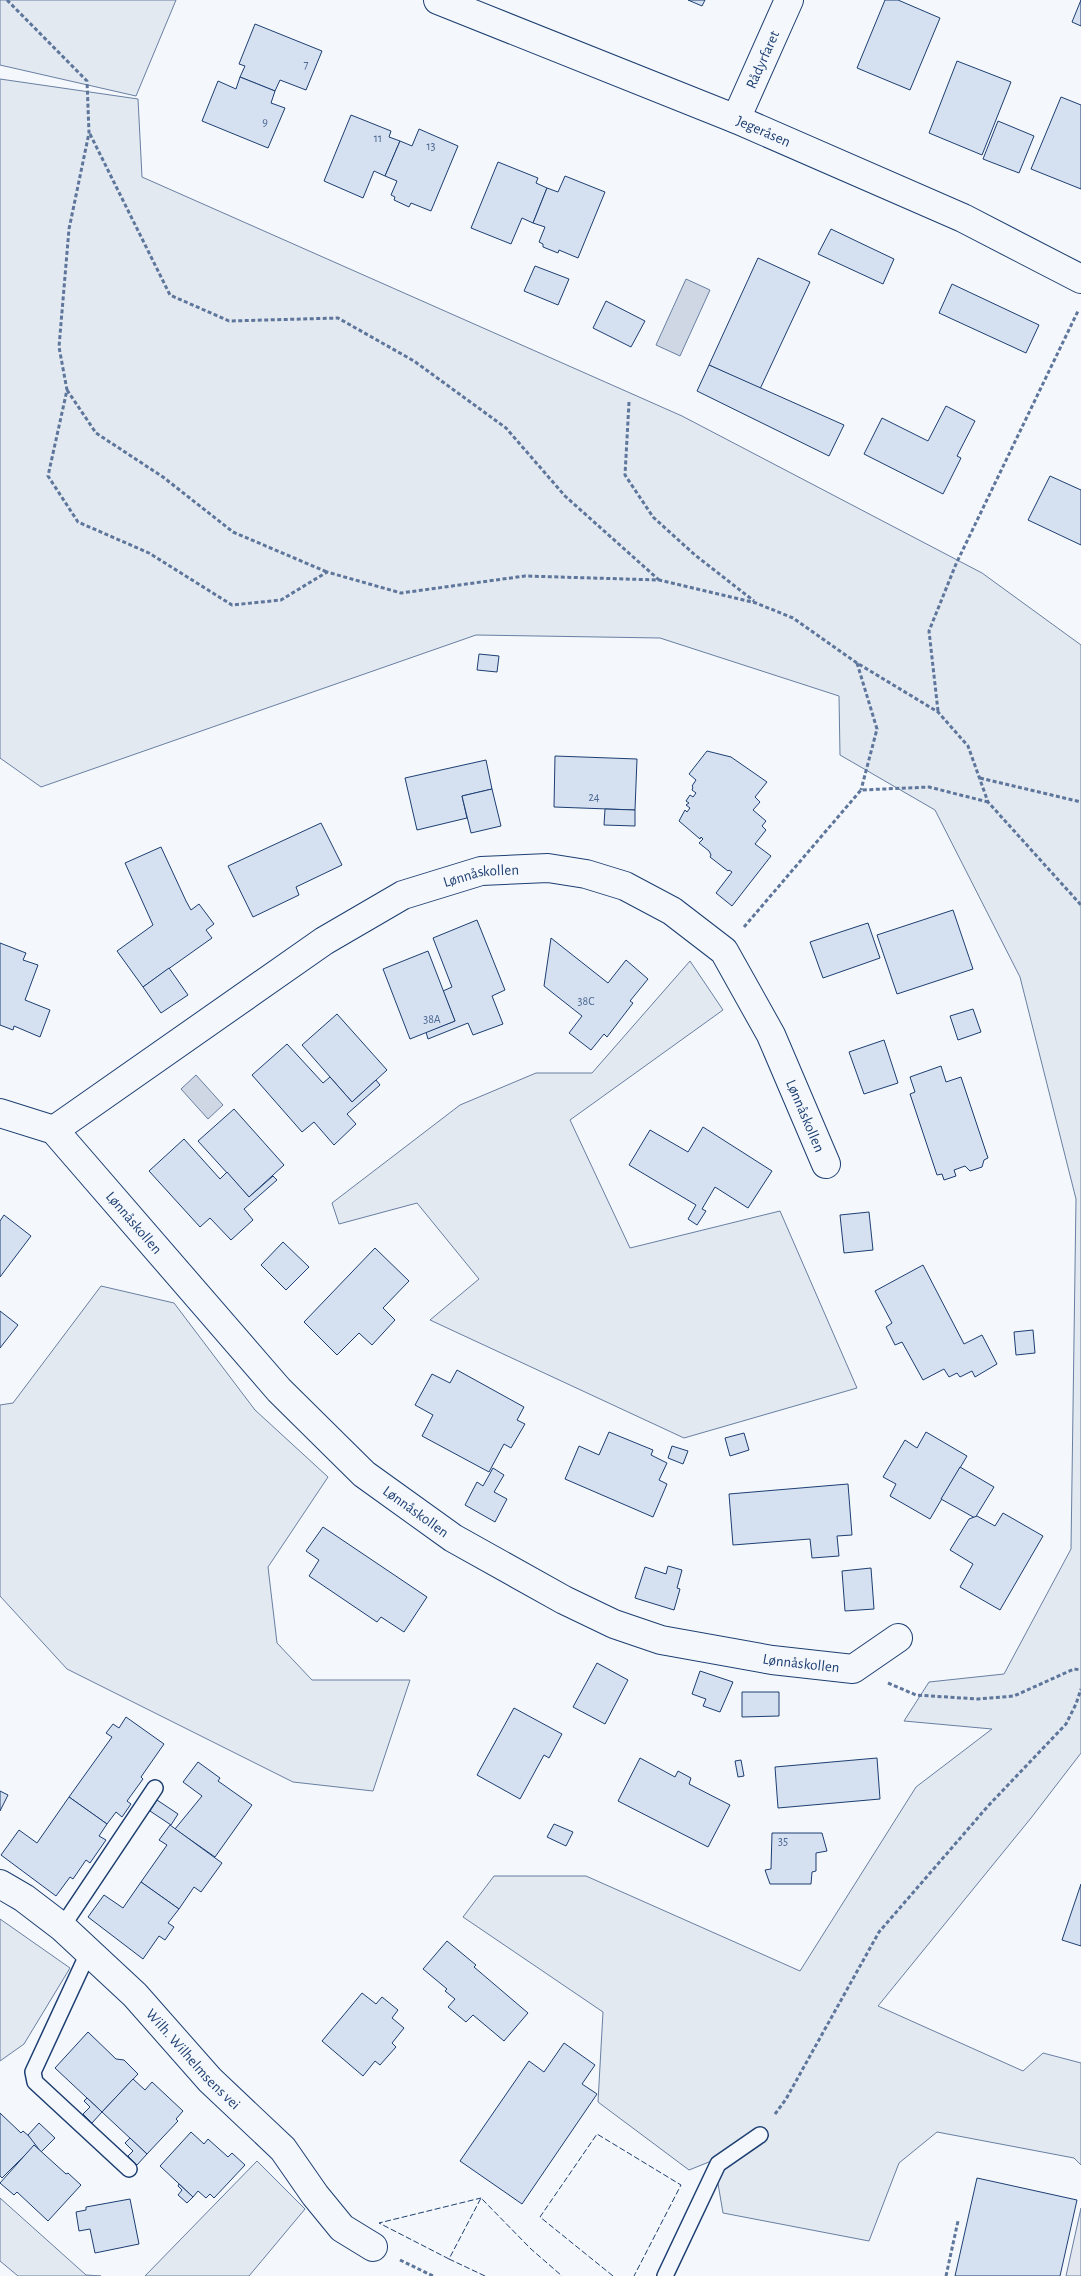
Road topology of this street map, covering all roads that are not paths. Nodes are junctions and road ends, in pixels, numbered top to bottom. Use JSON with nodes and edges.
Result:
{"nodes":[{"id":1,"x":438,"y":0,"type":"edge"},
{"id":2,"x":788,"y":0,"type":"edge"},
{"id":3,"x":736,"y":119,"type":"junction"},
{"id":4,"x":1081,"y":279,"type":"edge"},
{"id":5,"x":0,"y":1113,"type":"edge"},
{"id":6,"x":54,"y":1130,"type":"junction"},
{"id":7,"x":826,"y":1164,"type":"dead end"},
{"id":8,"x":898,"y":1638,"type":"dead end"},
{"id":9,"x":155,"y":1788,"type":"dead end"},
{"id":10,"x":0,"y":1884,"type":"edge"},
{"id":11,"x":62,"y":1927,"type":"junction"},
{"id":12,"x":89,"y":1951,"type":"junction"},
{"id":13,"x":760,"y":2135,"type":"road end"},
{"id":14,"x":129,"y":2168,"type":"dead end"},
{"id":15,"x":373,"y":2247,"type":"dead end"},
{"id":16,"x":665,"y":2276,"type":"edge"}],
"edges":[{"from":1,"to":3,"type":"street","name":"Jegeråsen"},
{"from":2,"to":3,"type":"street","name":"Rådyrfaret"},
{"from":3,"to":4,"type":"street","name":"Jegeråsen"},
{"from":5,"to":6,"type":"street"},
{"from":6,"to":7,"type":"street","name":"Lønnåskollen"},
{"from":6,"to":8,"type":"street","name":"Lønnåskollen"},
{"from":9,"to":11,"type":"lane"},
{"from":10,"to":11,"type":"street","name":"Wilh. Wilhelmsens vei"},
{"from":11,"to":12,"type":"street","name":"Wilh. Wilhelmsens vei"},
{"from":12,"to":14,"type":"lane"},
{"from":12,"to":15,"type":"street","name":"Wilh. Wilhelmsens vei"},
{"from":13,"to":16,"type":"lane"}]}
